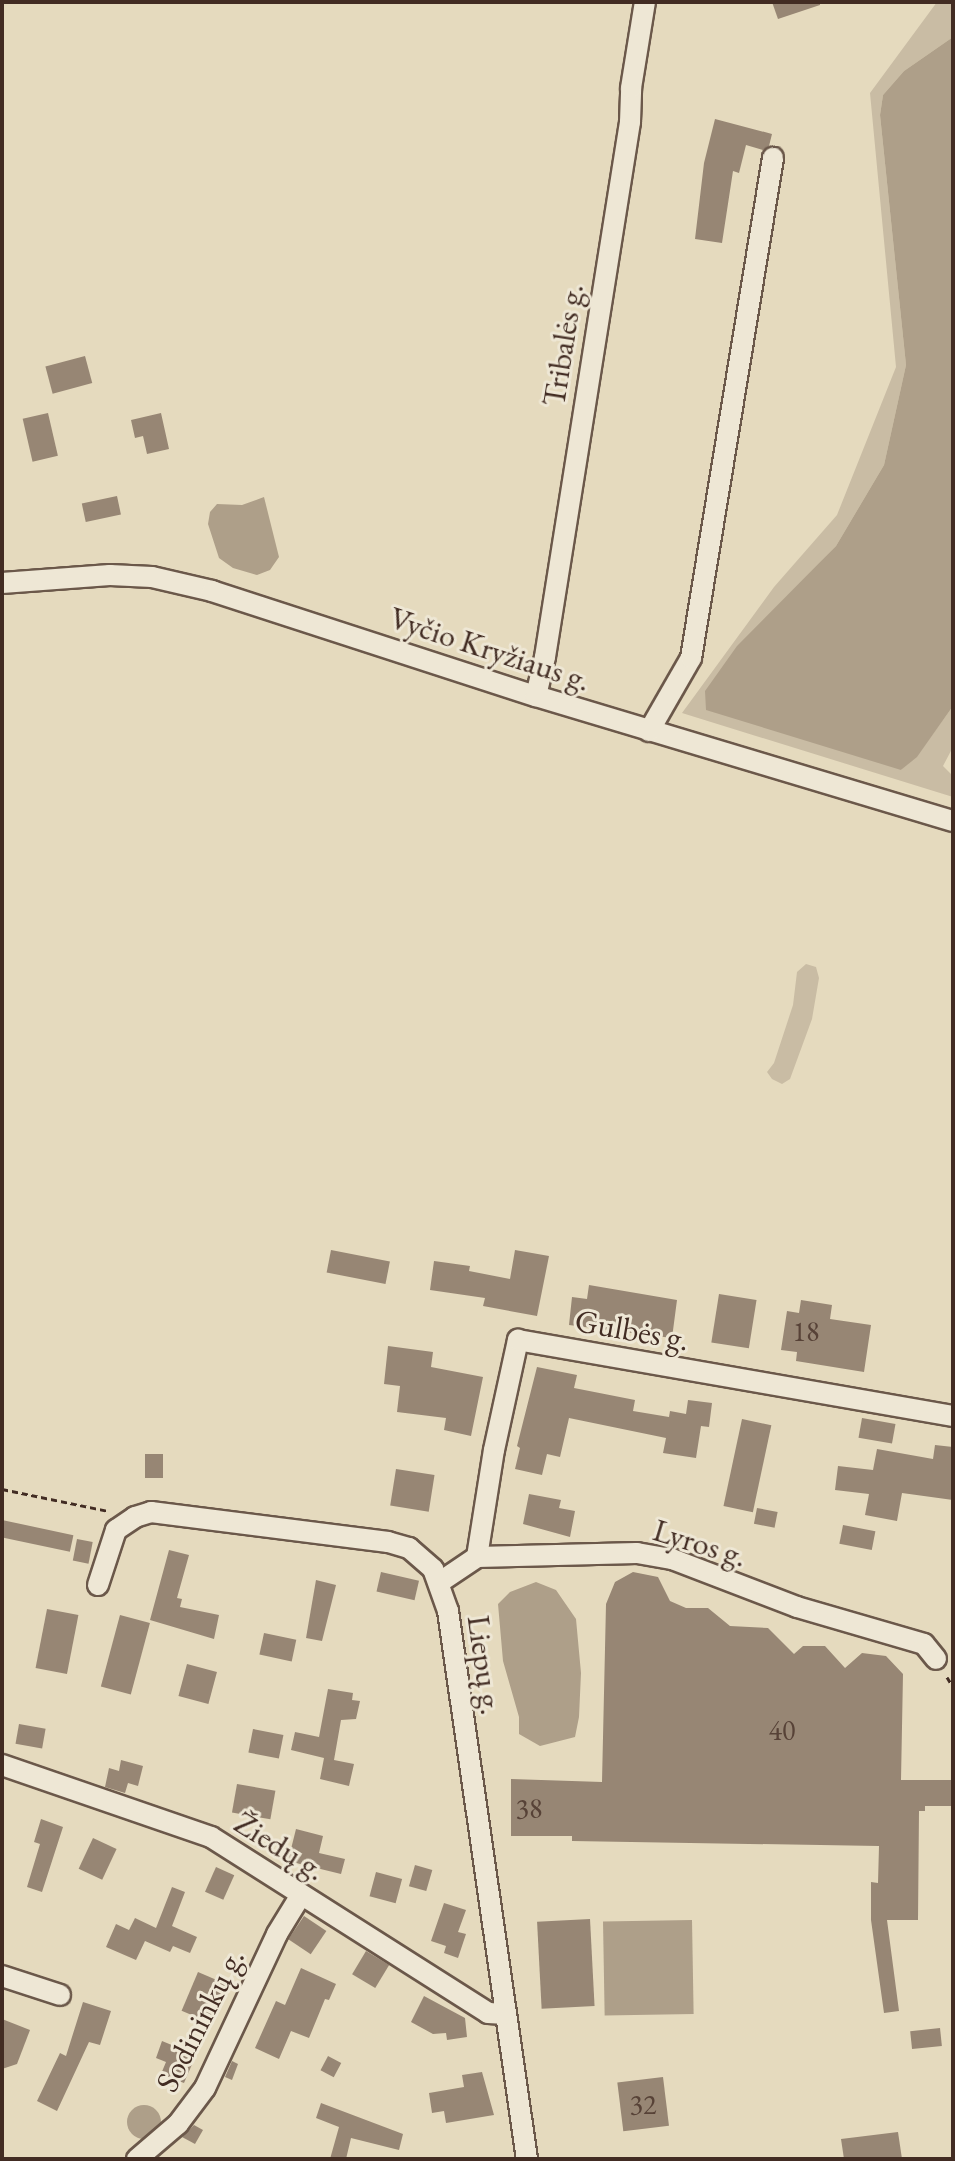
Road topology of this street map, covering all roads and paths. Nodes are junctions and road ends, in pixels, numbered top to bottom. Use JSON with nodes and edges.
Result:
{"nodes":[{"id":1,"x":645,"y":2,"type":"edge"},
{"id":2,"x":773,"y":158,"type":"dead end"},
{"id":3,"x":2,"y":583,"type":"edge"},
{"id":4,"x":536,"y":696,"type":"junction"},
{"id":5,"x":649,"y":731,"type":"junction"},
{"id":6,"x":953,"y":821,"type":"edge"},
{"id":7,"x":953,"y":1416,"type":"edge"},
{"id":8,"x":2,"y":1489,"type":"edge"},
{"id":9,"x":135,"y":1517,"type":"junction"},
{"id":10,"x":477,"y":1557,"type":"junction"},
{"id":11,"x":440,"y":1582,"type":"junction"},
{"id":12,"x":98,"y":1585,"type":"dead end"},
{"id":13,"x":936,"y":1659,"type":"dead end"},
{"id":14,"x":2,"y":1765,"type":"edge"},
{"id":15,"x":301,"y":1895,"type":"junction"},
{"id":16,"x":2,"y":1976,"type":"edge"},
{"id":17,"x":60,"y":1995,"type":"dead end"},
{"id":18,"x":506,"y":2014,"type":"junction"},
{"id":19,"x":137,"y":2159,"type":"edge"},
{"id":20,"x":527,"y":2159,"type":"edge"}],
"edges":[{"from":1,"to":4,"type":"street","name":"Tribalės g."},
{"from":2,"to":5,"type":"street"},
{"from":3,"to":4,"type":"street","name":"Vyčio Kryžiaus g."},
{"from":4,"to":5,"type":"street","name":"Vyčio Kryžiaus g."},
{"from":5,"to":6,"type":"street","name":"Vyčio Kryžiaus g."},
{"from":7,"to":10,"type":"street","name":"Gulbės g."},
{"from":8,"to":9,"type":"path"},
{"from":9,"to":11,"type":"street","name":"Liepų g."},
{"from":9,"to":12,"type":"street"},
{"from":10,"to":11,"type":"street"},
{"from":10,"to":13,"type":"street","name":"Lyros g."},
{"from":11,"to":18,"type":"street","name":"Liepų g."},
{"from":14,"to":15,"type":"street","name":"Žiedų g."},
{"from":15,"to":18,"type":"street","name":"Žiedų g."},
{"from":15,"to":19,"type":"street","name":"Sodininkų g."},
{"from":16,"to":17,"type":"street"},
{"from":18,"to":20,"type":"street","name":"Liepų g."}]}
